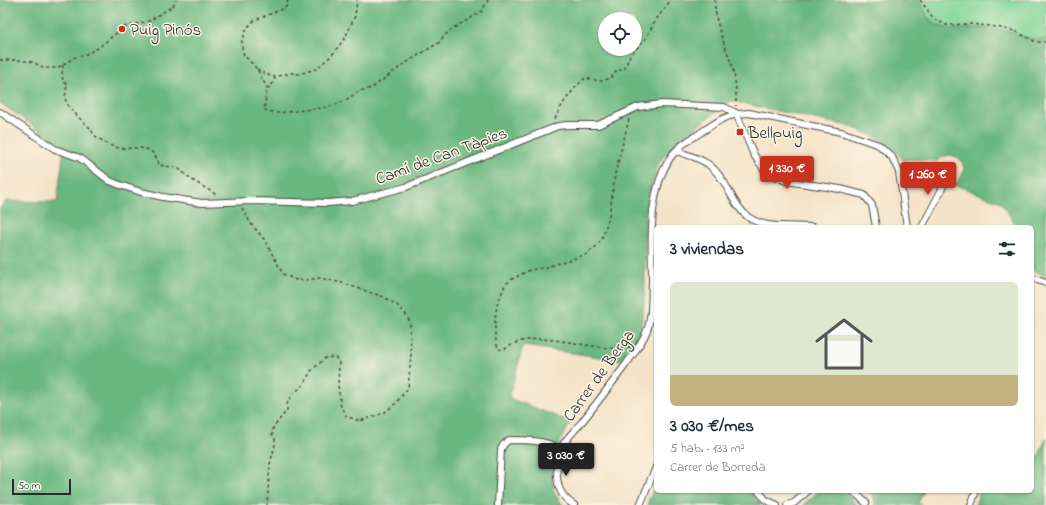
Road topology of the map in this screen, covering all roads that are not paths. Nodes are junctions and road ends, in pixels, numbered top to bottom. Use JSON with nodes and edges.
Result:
{"nodes":[{"id":1,"x":0,"y":112,"type":"edge"},
{"id":2,"x":736,"y":113,"type":"junction"},
{"id":3,"x":676,"y":151,"type":"junction"},
{"id":4,"x":949,"y":170,"type":"dead end"},
{"id":5,"x":770,"y":225,"type":"edge"},
{"id":6,"x":876,"y":225,"type":"edge"},
{"id":7,"x":907,"y":225,"type":"edge"},
{"id":8,"x":923,"y":225,"type":"edge"},
{"id":9,"x":1034,"y":279,"type":"edge"},
{"id":10,"x":1046,"y":282,"type":"edge"},
{"id":11,"x":654,"y":299,"type":"edge"},
{"id":12,"x":651,"y":303,"type":"junction"},
{"id":13,"x":560,"y":449,"type":"junction"},
{"id":14,"x":654,"y":472,"type":"edge"},
{"id":15,"x":760,"y":493,"type":"edge"},
{"id":16,"x":806,"y":493,"type":"edge"},
{"id":17,"x":855,"y":493,"type":"edge"},
{"id":18,"x":975,"y":493,"type":"edge"},
{"id":19,"x":866,"y":503,"type":"dead end"},
{"id":20,"x":498,"y":505,"type":"edge"},
{"id":21,"x":574,"y":505,"type":"edge"},
{"id":22,"x":640,"y":505,"type":"edge"},
{"id":23,"x":777,"y":505,"type":"edge"},
{"id":24,"x":787,"y":505,"type":"edge"},
{"id":25,"x":971,"y":505,"type":"edge"}],
"edges":[{"from":1,"to":2,"type":"street","name":"Camí de Can Tàpies"},
{"from":2,"to":3,"type":"street","name":"Carrer de Berga"},
{"from":2,"to":6,"type":"street"},
{"from":2,"to":7,"type":"street"},
{"from":3,"to":5,"type":"street"},
{"from":3,"to":12,"type":"street","name":"Carrer de Berga"},
{"from":4,"to":8,"type":"street"},
{"from":9,"to":10,"type":"street"},
{"from":11,"to":12,"type":"street"},
{"from":12,"to":13,"type":"street","name":"Carrer de Berga"},
{"from":13,"to":20,"type":"street"},
{"from":13,"to":21,"type":"street"},
{"from":14,"to":22,"type":"street"},
{"from":15,"to":23,"type":"street"},
{"from":16,"to":24,"type":"street"},
{"from":17,"to":19,"type":"street"},
{"from":18,"to":25,"type":"street"}]}
